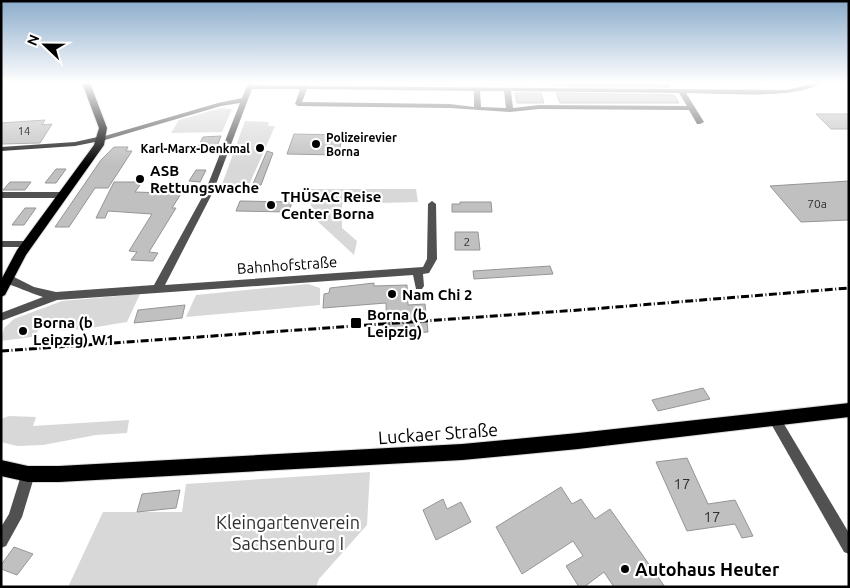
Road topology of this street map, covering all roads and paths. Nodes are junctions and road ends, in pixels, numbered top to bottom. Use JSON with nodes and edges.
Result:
{"nodes":[{"id":1,"x":97,"y":110,"type":"edge"},
{"id":2,"x":198,"y":110,"type":"edge"},
{"id":3,"x":240,"y":110,"type":"edge"},
{"id":4,"x":693,"y":110,"type":"edge"},
{"id":5,"x":700,"y":122,"type":"dead end"},
{"id":6,"x":102,"y":138,"type":"junction"},
{"id":7,"x":1,"y":149,"type":"edge"},
{"id":8,"x":1,"y":195,"type":"edge"},
{"id":9,"x":63,"y":195,"type":"junction"},
{"id":10,"x":432,"y":204,"type":"dead end"},
{"id":11,"x":1,"y":244,"type":"edge"},
{"id":12,"x":27,"y":244,"type":"junction"},
{"id":13,"x":418,"y":271,"type":"junction"},
{"id":14,"x":7,"y":280,"type":"junction"},
{"id":15,"x":419,"y":286,"type":"dead end"},
{"id":16,"x":158,"y":288,"type":"junction"},
{"id":17,"x":1,"y":292,"type":"edge"},
{"id":18,"x":56,"y":296,"type":"junction"},
{"id":19,"x":1,"y":317,"type":"edge"},
{"id":20,"x":849,"y":410,"type":"edge"},
{"id":21,"x":774,"y":418,"type":"junction"},
{"id":22,"x":1,"y":468,"type":"edge"},
{"id":23,"x":28,"y":474,"type":"junction"},
{"id":24,"x":1,"y":541,"type":"edge"},
{"id":25,"x":849,"y":547,"type":"edge"}],
"edges":[{"from":1,"to":6,"type":"main road"},
{"from":2,"to":6,"type":"street"},
{"from":3,"to":16,"type":"street"},
{"from":4,"to":5,"type":"street"},
{"from":6,"to":7,"type":"main road"},
{"from":6,"to":9,"type":"main road"},
{"from":8,"to":9,"type":"street"},
{"from":9,"to":12,"type":"main road"},
{"from":10,"to":13,"type":"street","name":"Bahnhofstraße"},
{"from":11,"to":12,"type":"street"},
{"from":12,"to":14,"type":"main road"},
{"from":13,"to":15,"type":"street"},
{"from":13,"to":16,"type":"street","name":"Bahnhofstraße"},
{"from":14,"to":17,"type":"main road"},
{"from":14,"to":18,"type":"street","name":"Bahnhofstraße"},
{"from":16,"to":18,"type":"street","name":"Bahnhofstraße"},
{"from":18,"to":19,"type":"street","name":"Bahnhofstraße"},
{"from":20,"to":21,"type":"main road","name":"Luckaer Straße"},
{"from":21,"to":23,"type":"main road","name":"Luckaer Straße"},
{"from":21,"to":25,"type":"street"},
{"from":22,"to":23,"type":"main road","name":"Luckaer Straße"},
{"from":23,"to":24,"type":"street"}]}
